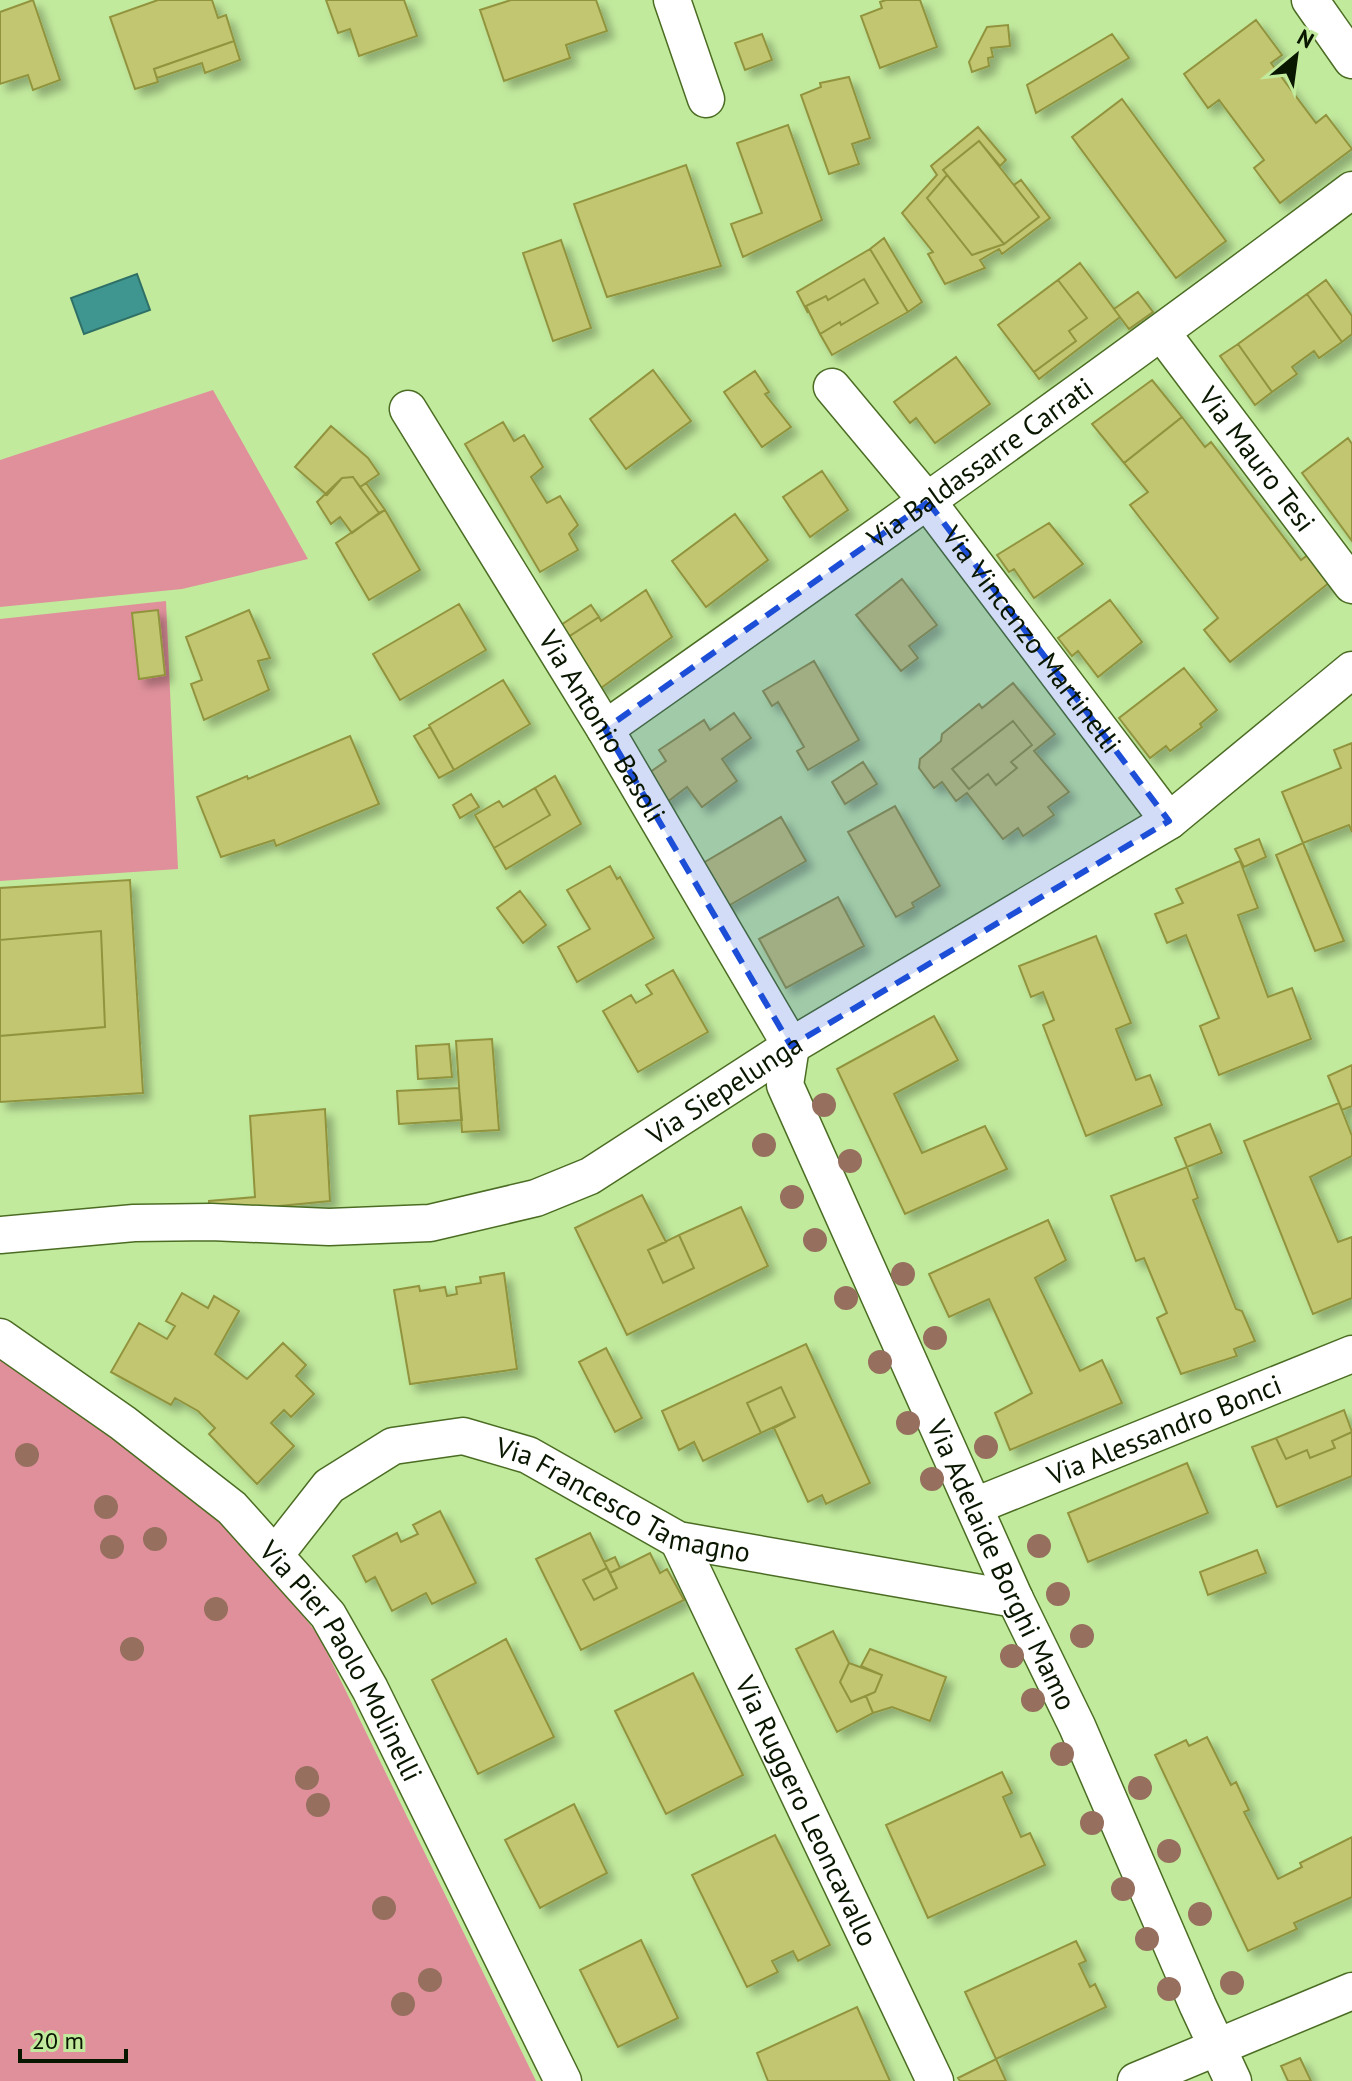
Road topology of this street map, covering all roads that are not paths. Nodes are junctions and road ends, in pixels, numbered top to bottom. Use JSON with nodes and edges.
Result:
{"nodes":[{"id":1,"x":672,"y":0,"type":"edge"},
{"id":2,"x":1310,"y":0,"type":"edge"},
{"id":3,"x":1352,"y":60,"type":"edge"},
{"id":4,"x":706,"y":99,"type":"dead end"},
{"id":5,"x":1352,"y":190,"type":"edge"},
{"id":6,"x":1162,"y":333,"type":"junction"},
{"id":7,"x":832,"y":387,"type":"dead end"},
{"id":8,"x":408,"y":409,"type":"dead end"},
{"id":9,"x":928,"y":502,"type":"junction"},
{"id":10,"x":1352,"y":585,"type":"edge"},
{"id":11,"x":1352,"y":670,"type":"edge"},
{"id":12,"x":605,"y":729,"type":"junction"},
{"id":13,"x":1169,"y":821,"type":"junction"},
{"id":14,"x":791,"y":1046,"type":"junction"},
{"id":15,"x":0,"y":1235,"type":"edge"},
{"id":16,"x":0,"y":1337,"type":"edge"},
{"id":17,"x":1352,"y":1354,"type":"edge"},
{"id":18,"x":975,"y":1506,"type":"junction"},
{"id":19,"x":678,"y":1540,"type":"junction"},
{"id":20,"x":275,"y":1555,"type":"junction"},
{"id":21,"x":1015,"y":1599,"type":"junction"},
{"id":22,"x":1352,"y":1991,"type":"edge"},
{"id":23,"x":1217,"y":2049,"type":"junction"},
{"id":24,"x":563,"y":2081,"type":"edge"},
{"id":25,"x":935,"y":2081,"type":"edge"},
{"id":26,"x":1136,"y":2081,"type":"edge"},
{"id":27,"x":1233,"y":2081,"type":"edge"}],
"edges":[{"from":1,"to":4,"type":"street"},
{"from":2,"to":3,"type":"street"},
{"from":5,"to":6,"type":"street","name":"Via Baldassarre Carrati"},
{"from":6,"to":9,"type":"street","name":"Via Baldassarre Carrati"},
{"from":6,"to":10,"type":"street","name":"Via Mauro Tesi"},
{"from":7,"to":9,"type":"street","name":"Via Vincenzo Martinelli"},
{"from":8,"to":12,"type":"street","name":"Via Antonio Basoli"},
{"from":9,"to":12,"type":"street","name":"Via Baldassarre Carrati"},
{"from":9,"to":13,"type":"street","name":"Via Vincenzo Martinelli"},
{"from":11,"to":13,"type":"street","name":"Via Siepelunga"},
{"from":12,"to":14,"type":"street","name":"Via Antonio Basoli"},
{"from":13,"to":14,"type":"street","name":"Via Siepelunga"},
{"from":14,"to":15,"type":"street","name":"Via Siepelunga"},
{"from":14,"to":18,"type":"street","name":"Via Adelaide Borghi Mamo"},
{"from":16,"to":20,"type":"street","name":"Via Pier Paolo Molinelli"},
{"from":17,"to":18,"type":"street","name":"Via Alessandro Bonci"},
{"from":18,"to":21,"type":"street","name":"Via Adelaide Borghi Mamo"},
{"from":19,"to":20,"type":"street","name":"Via Francesco Tamagno"},
{"from":19,"to":21,"type":"street","name":"Via Francesco Tamagno"},
{"from":19,"to":25,"type":"street","name":"Via Ruggero Leoncavallo"},
{"from":20,"to":24,"type":"street","name":"Via Pier Paolo Molinelli"},
{"from":21,"to":23,"type":"street","name":"Via Adelaide Borghi Mamo"},
{"from":22,"to":23,"type":"street"},
{"from":23,"to":26,"type":"street"},
{"from":23,"to":27,"type":"street","name":"Via Adelaide Borghi Mamo"}]}
